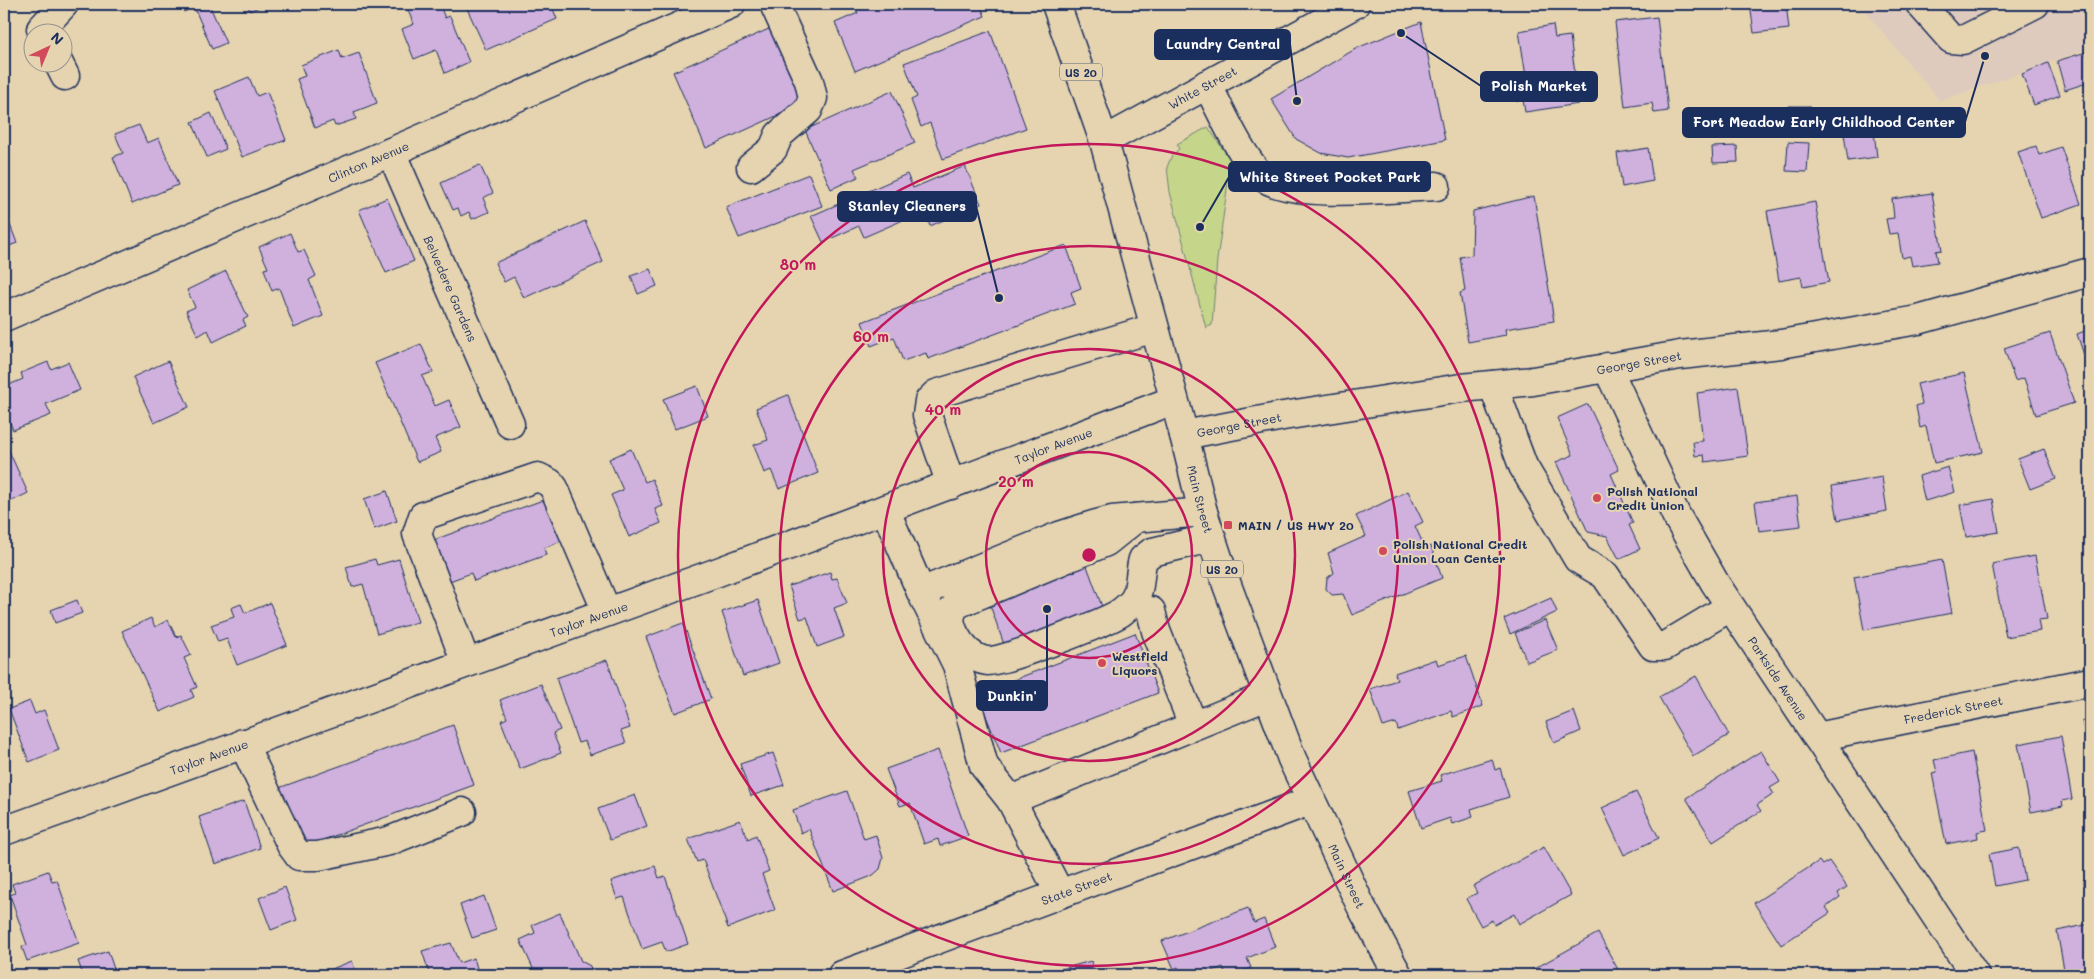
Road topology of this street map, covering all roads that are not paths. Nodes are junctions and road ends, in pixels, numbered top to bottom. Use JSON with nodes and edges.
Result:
{"nodes":[{"id":1,"x":64,"y":4,"type":"edge"},
{"id":2,"x":774,"y":4,"type":"edge"},
{"id":3,"x":1056,"y":4,"type":"edge"},
{"id":4,"x":1920,"y":4,"type":"edge"},
{"id":5,"x":2035,"y":4,"type":"edge"},
{"id":6,"x":1349,"y":5,"type":"edge"},
{"id":7,"x":721,"y":6,"type":"edge"},
{"id":8,"x":47,"y":22,"type":"edge"},
{"id":9,"x":1207,"y":84,"type":"junction"},
{"id":10,"x":1104,"y":141,"type":"junction"},
{"id":11,"x":391,"y":152,"type":"junction"},
{"id":12,"x":751,"y":167,"type":"dead end"},
{"id":13,"x":1436,"y":186,"type":"dead end"},
{"id":14,"x":2090,"y":272,"type":"edge"},
{"id":15,"x":4,"y":316,"type":"edge"},
{"id":16,"x":1154,"y":328,"type":"junction"},
{"id":17,"x":1607,"y":367,"type":"junction"},
{"id":18,"x":1493,"y":385,"type":"junction"},
{"id":19,"x":1174,"y":400,"type":"junction"},
{"id":20,"x":510,"y":424,"type":"dead end"},
{"id":21,"x":1184,"y":435,"type":"junction"},
{"id":22,"x":951,"y":485,"type":"junction"},
{"id":23,"x":885,"y":509,"type":"junction"},
{"id":24,"x":1202,"y":512,"type":"junction"},
{"id":25,"x":1126,"y":523,"type":"junction"},
{"id":26,"x":1211,"y":538,"type":"junction"},
{"id":27,"x":1140,"y":568,"type":"junction"},
{"id":28,"x":921,"y":592,"type":"junction"},
{"id":29,"x":1730,"y":607,"type":"junction"},
{"id":30,"x":607,"y":612,"type":"junction"},
{"id":31,"x":1150,"y":612,"type":"dead end"},
{"id":32,"x":466,"y":663,"type":"junction"},
{"id":33,"x":2090,"y":682,"type":"edge"},
{"id":34,"x":1267,"y":696,"type":"junction"},
{"id":35,"x":1193,"y":725,"type":"junction"},
{"id":36,"x":1817,"y":737,"type":"junction"},
{"id":37,"x":244,"y":743,"type":"junction"},
{"id":38,"x":1011,"y":800,"type":"junction"},
{"id":39,"x":1310,"y":801,"type":"junction"},
{"id":40,"x":462,"y":812,"type":"dead end"},
{"id":41,"x":4,"y":831,"type":"edge"},
{"id":42,"x":1060,"y":894,"type":"junction"},
{"id":43,"x":842,"y":975,"type":"edge"},
{"id":44,"x":1398,"y":975,"type":"edge"},
{"id":45,"x":1975,"y":975,"type":"edge"}],
"edges":[{"from":1,"to":8,"type":"street"},
{"from":2,"to":12,"type":"street"},
{"from":3,"to":10,"type":"street","name":"Main Street","number":"US 20"},
{"from":4,"to":5,"type":"street"},
{"from":6,"to":9,"type":"street","name":"White Street"},
{"from":7,"to":11,"type":"street","name":"Clinton Avenue"},
{"from":9,"to":10,"type":"street","name":"White Street"},
{"from":9,"to":13,"type":"street"},
{"from":10,"to":16,"type":"street","name":"Main Street","number":"US 20"},
{"from":11,"to":15,"type":"street","name":"Clinton Avenue"},
{"from":11,"to":20,"type":"street","name":"Belvedere Gardens"},
{"from":14,"to":17,"type":"street","name":"George Street"},
{"from":16,"to":19,"type":"street","name":"Main Street","number":"US 20"},
{"from":16,"to":22,"type":"street"},
{"from":17,"to":18,"type":"street","name":"George Street"},
{"from":17,"to":29,"type":"street","name":"Parkside Avenue"},
{"from":18,"to":21,"type":"street","name":"George Street"},
{"from":18,"to":29,"type":"street"},
{"from":19,"to":21,"type":"street","name":"Main Street","number":"US 20"},
{"from":19,"to":22,"type":"street","name":"Taylor Avenue"},
{"from":21,"to":24,"type":"street","name":"Main Street","number":"US 20"},
{"from":22,"to":23,"type":"street","name":"Taylor Avenue"},
{"from":23,"to":28,"type":"street"},
{"from":23,"to":30,"type":"street","name":"Taylor Avenue"},
{"from":24,"to":25,"type":"street"},
{"from":24,"to":26,"type":"street","name":"Main Street","number":"US 20"},
{"from":25,"to":27,"type":"street"},
{"from":25,"to":27,"type":"street"},
{"from":25,"to":28,"type":"street"},
{"from":26,"to":27,"type":"street"},
{"from":26,"to":34,"type":"street","name":"Main Street","number":"US 20"},
{"from":28,"to":38,"type":"street"},
{"from":29,"to":36,"type":"street","name":"Parkside Avenue"},
{"from":30,"to":32,"type":"street","name":"Taylor Avenue"},
{"from":30,"to":32,"type":"street"},
{"from":31,"to":35,"type":"street"},
{"from":32,"to":37,"type":"street","name":"Taylor Avenue"},
{"from":33,"to":36,"type":"street","name":"Frederick Street"},
{"from":34,"to":35,"type":"street"},
{"from":34,"to":39,"type":"street","name":"Main Street","number":"US 20"},
{"from":35,"to":38,"type":"street"},
{"from":36,"to":45,"type":"street","name":"Parkside Avenue"},
{"from":37,"to":40,"type":"street"},
{"from":37,"to":41,"type":"street","name":"Taylor Avenue"},
{"from":38,"to":42,"type":"street"},
{"from":39,"to":42,"type":"street","name":"State Street"},
{"from":39,"to":44,"type":"street","name":"Main Street","number":"US 20"},
{"from":42,"to":43,"type":"street","name":"State Street"}]}
